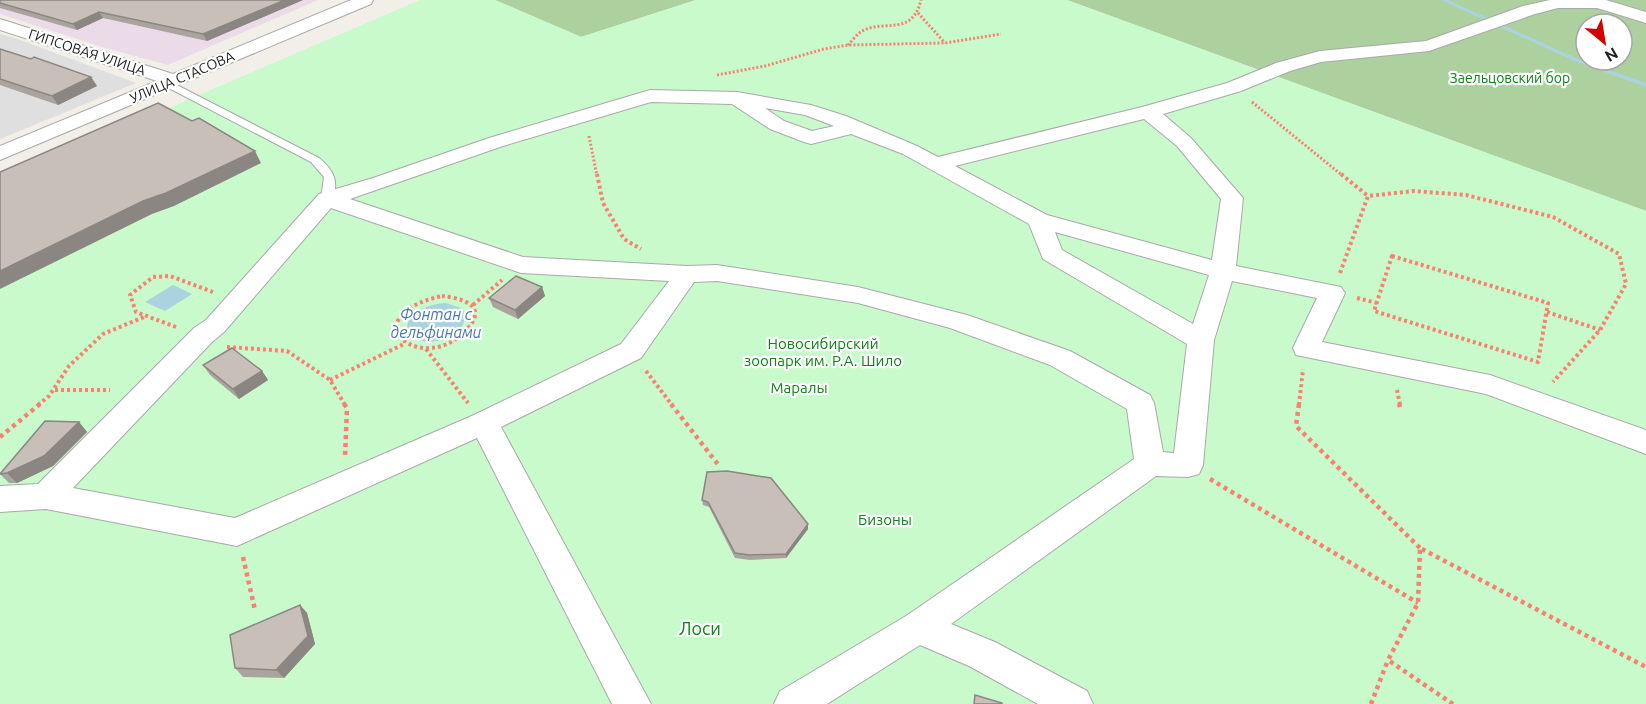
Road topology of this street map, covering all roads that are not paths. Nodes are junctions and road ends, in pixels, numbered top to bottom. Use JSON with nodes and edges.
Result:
{"nodes":[{"id":1,"x":365,"y":0,"type":"edge"},
{"id":2,"x":1646,"y":18,"type":"edge"},
{"id":3,"x":0,"y":24,"type":"edge"},
{"id":4,"x":170,"y":82,"type":"junction"},
{"id":5,"x":1148,"y":112,"type":"junction"},
{"id":6,"x":0,"y":154,"type":"edge"},
{"id":7,"x":935,"y":164,"type":"junction"},
{"id":8,"x":327,"y":199,"type":"junction"},
{"id":9,"x":1039,"y":220,"type":"junction"},
{"id":10,"x":1223,"y":271,"type":"junction"},
{"id":11,"x":687,"y":274,"type":"junction"},
{"id":12,"x":1202,"y":340,"type":"junction"},
{"id":13,"x":484,"y":423,"type":"junction"},
{"id":14,"x":1646,"y":442,"type":"edge"},
{"id":15,"x":1150,"y":464,"type":"junction"},
{"id":16,"x":46,"y":496,"type":"junction"},
{"id":17,"x":0,"y":499,"type":"edge"},
{"id":18,"x":918,"y":627,"type":"junction"},
{"id":19,"x":632,"y":704,"type":"edge"},
{"id":20,"x":793,"y":704,"type":"edge"},
{"id":21,"x":1074,"y":704,"type":"edge"}],
"edges":[{"from":1,"to":4,"type":"street","name":"УЛИЦА СТАСОВА"},
{"from":2,"to":5,"type":"street"},
{"from":3,"to":4,"type":"street","name":"ГИПСОВАЯ УЛИЦА"},
{"from":4,"to":6,"type":"street","name":"УЛИЦА СТАСОВА"},
{"from":4,"to":8,"type":"lane"},
{"from":5,"to":7,"type":"street"},
{"from":5,"to":10,"type":"street"},
{"from":7,"to":8,"type":"street"},
{"from":7,"to":9,"type":"street"},
{"from":8,"to":11,"type":"street"},
{"from":8,"to":16,"type":"street"},
{"from":9,"to":10,"type":"street"},
{"from":9,"to":12,"type":"street"},
{"from":10,"to":12,"type":"street"},
{"from":10,"to":14,"type":"street"},
{"from":11,"to":13,"type":"street"},
{"from":11,"to":15,"type":"street"},
{"from":12,"to":15,"type":"street"},
{"from":13,"to":16,"type":"street"},
{"from":13,"to":19,"type":"street"},
{"from":15,"to":18,"type":"street"},
{"from":16,"to":17,"type":"street"},
{"from":18,"to":20,"type":"street"},
{"from":18,"to":21,"type":"street"}]}
